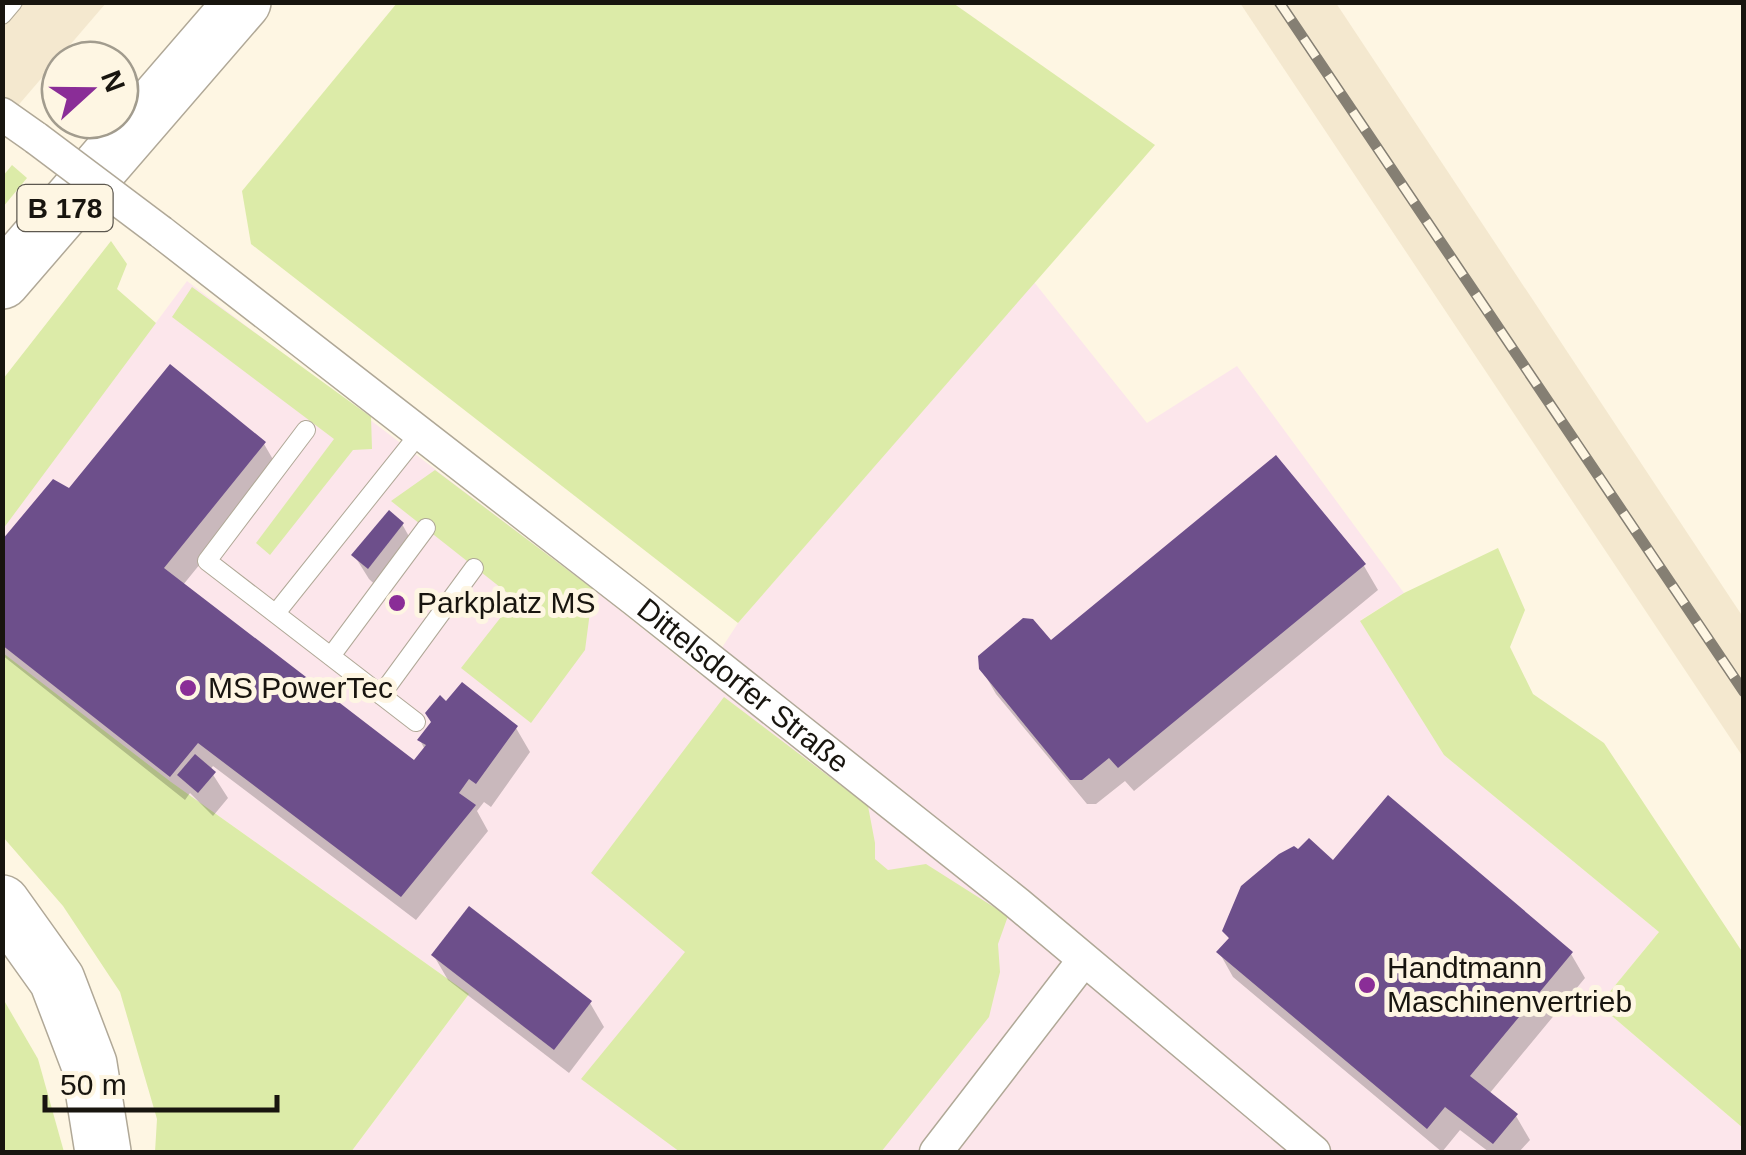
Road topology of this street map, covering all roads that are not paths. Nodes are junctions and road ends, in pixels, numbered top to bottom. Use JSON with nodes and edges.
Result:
{"nodes":[{"id":1,"x":13,"y":2,"type":"edge"},
{"id":2,"x":243,"y":2,"type":"edge"},
{"id":3,"x":2,"y":15,"type":"edge"},
{"id":4,"x":2,"y":114,"type":"edge"},
{"id":5,"x":2,"y":281,"type":"edge"},
{"id":6,"x":306,"y":430,"type":"dead end"},
{"id":7,"x":419,"y":434,"type":"junction"},
{"id":8,"x":426,"y":528,"type":"dead end"},
{"id":9,"x":474,"y":568,"type":"dead end"},
{"id":10,"x":276,"y":613,"type":"junction"},
{"id":11,"x":332,"y":656,"type":"junction"},
{"id":12,"x":380,"y":694,"type":"junction"},
{"id":13,"x":416,"y":722,"type":"dead end"},
{"id":14,"x":7,"y":911,"type":"edge"},
{"id":15,"x":1083,"y":961,"type":"junction"},
{"id":16,"x":103,"y":1152,"type":"edge"},
{"id":17,"x":936,"y":1152,"type":"edge"},
{"id":18,"x":1314,"y":1152,"type":"edge"}],
"edges":[{"from":1,"to":3,"type":"lane"},
{"from":2,"to":5,"type":"highway","number":"B 178"},
{"from":4,"to":7,"type":"street","name":"Dittelsdorfer Straße","bridge":true},
{"from":6,"to":10,"type":"lane"},
{"from":7,"to":10,"type":"lane"},
{"from":7,"to":15,"type":"street","name":"Dittelsdorfer Straße"},
{"from":8,"to":11,"type":"lane"},
{"from":9,"to":12,"type":"lane"},
{"from":10,"to":11,"type":"lane"},
{"from":11,"to":12,"type":"lane"},
{"from":12,"to":13,"type":"lane"},
{"from":14,"to":16,"type":"highway"},
{"from":15,"to":17,"type":"street"},
{"from":15,"to":18,"type":"street","name":"Dittelsdorfer Straße"}]}
